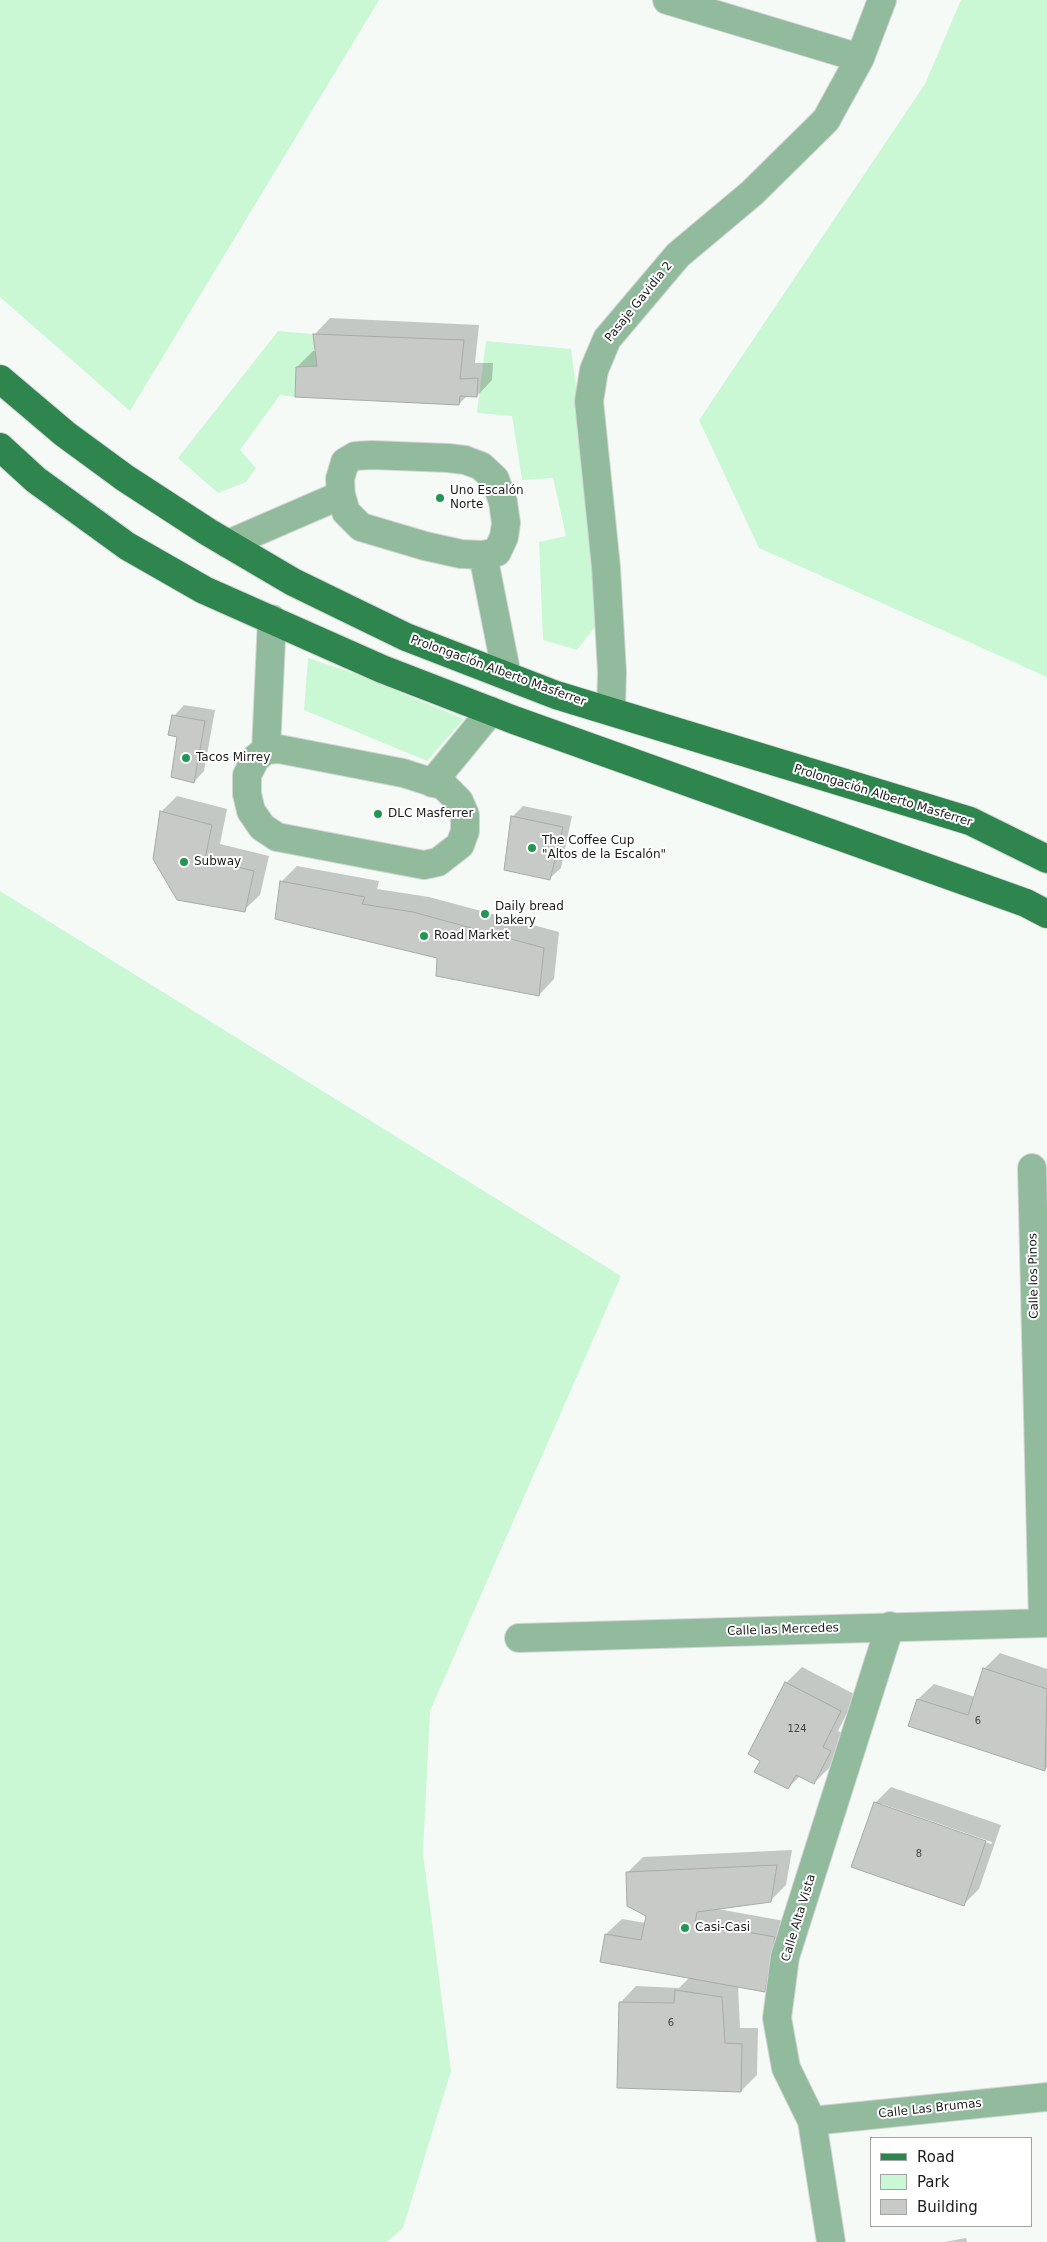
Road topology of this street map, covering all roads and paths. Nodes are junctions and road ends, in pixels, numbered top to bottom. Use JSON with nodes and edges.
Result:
{"nodes":[{"id":1,"x":666,"y":0,"type":"edge"},
{"id":2,"x":882,"y":0,"type":"edge"},
{"id":3,"x":860,"y":58,"type":"junction"},
{"id":4,"x":0,"y":379,"type":"edge"},
{"id":5,"x":0,"y":447,"type":"edge"},
{"id":6,"x":341,"y":495,"type":"junction"},
{"id":7,"x":228,"y":544,"type":"junction"},
{"id":8,"x":483,"y":555,"type":"junction"},
{"id":9,"x":272,"y":619,"type":"junction"},
{"id":10,"x":507,"y":676,"type":"junction"},
{"id":11,"x":490,"y":711,"type":"junction"},
{"id":12,"x":610,"y":711,"type":"junction"},
{"id":13,"x":266,"y":750,"type":"junction"},
{"id":14,"x":432,"y":782,"type":"junction"},
{"id":15,"x":1047,"y":859,"type":"edge"},
{"id":16,"x":1047,"y":914,"type":"edge"},
{"id":17,"x":1032,"y":1168,"type":"dead end"},
{"id":18,"x":1045,"y":1623,"type":"edge"},
{"id":19,"x":890,"y":1626,"type":"junction"},
{"id":20,"x":519,"y":1638,"type":"dead end"},
{"id":21,"x":1047,"y":2097,"type":"edge"},
{"id":22,"x":812,"y":2121,"type":"junction"},
{"id":23,"x":831,"y":2242,"type":"edge"}],
"edges":[{"from":1,"to":3,"type":"street"},
{"from":2,"to":3,"type":"street","name":"Pasaje Gavidia 2"},
{"from":3,"to":12,"type":"street","name":"Pasaje Gavidia 2"},
{"from":4,"to":7,"type":"main road","name":"Prolongación Alberto Masferrer"},
{"from":5,"to":9,"type":"main road"},
{"from":6,"to":7,"type":"street"},
{"from":6,"to":8,"type":"street"},
{"from":6,"to":8,"type":"street"},
{"from":7,"to":10,"type":"main road","name":"Prolongación Alberto Masferrer"},
{"from":8,"to":10,"type":"street"},
{"from":9,"to":11,"type":"main road"},
{"from":9,"to":13,"type":"street"},
{"from":10,"to":12,"type":"main road","name":"Prolongación Alberto Masferrer"},
{"from":11,"to":14,"type":"street"},
{"from":11,"to":16,"type":"main road"},
{"from":12,"to":15,"type":"main road","name":"Prolongación Alberto Masferrer"},
{"from":13,"to":14,"type":"street"},
{"from":13,"to":14,"type":"street"},
{"from":17,"to":18,"type":"street","name":"Calle los Pinos"},
{"from":18,"to":19,"type":"street","name":"Calle las Mercedes"},
{"from":19,"to":20,"type":"street","name":"Calle las Mercedes"},
{"from":19,"to":22,"type":"street","name":"Calle Alta Vista"},
{"from":21,"to":22,"type":"street","name":"Calle Las Brumas"},
{"from":22,"to":23,"type":"street","name":"Calle Alta Vista"}]}
